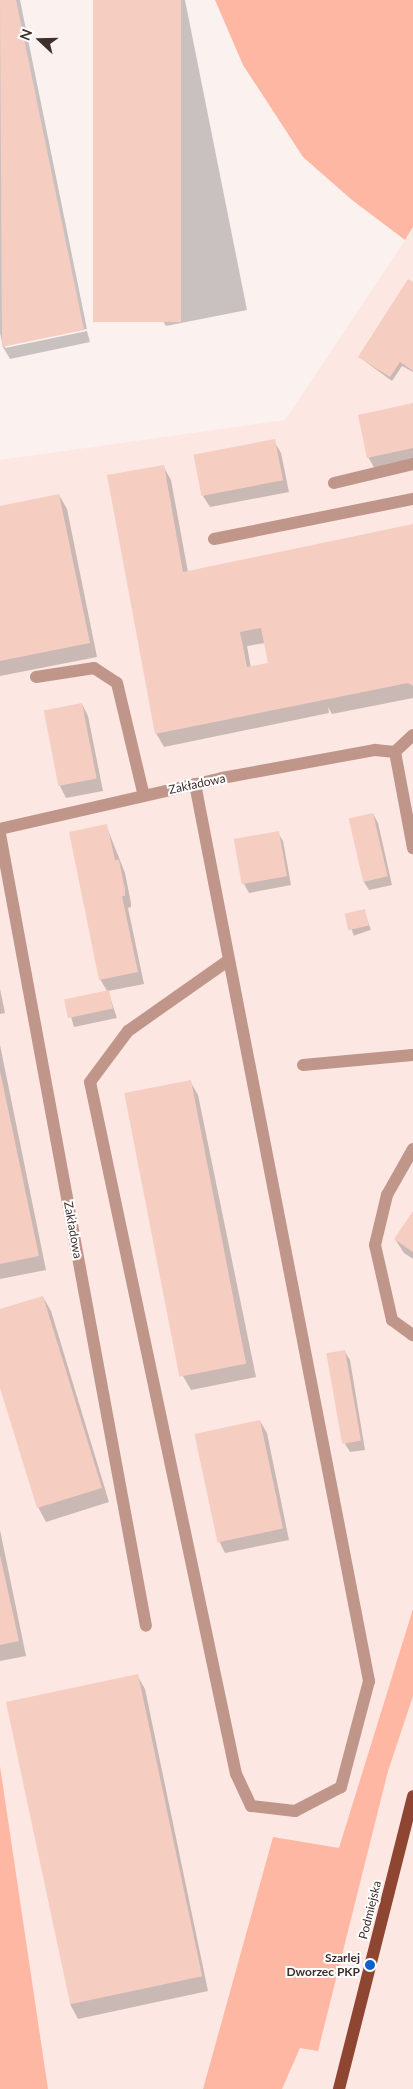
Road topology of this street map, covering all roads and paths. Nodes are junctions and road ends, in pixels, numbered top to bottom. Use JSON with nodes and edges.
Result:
{"nodes":[{"id":1,"x":413,"y":464,"type":"edge"},
{"id":2,"x":334,"y":483,"type":"dead end"},
{"id":3,"x":413,"y":499,"type":"edge"},
{"id":4,"x":214,"y":539,"type":"dead end"},
{"id":5,"x":36,"y":677,"type":"dead end"},
{"id":6,"x":413,"y":735,"type":"edge"},
{"id":7,"x":395,"y":752,"type":"junction"},
{"id":8,"x":195,"y":784,"type":"junction"},
{"id":9,"x":144,"y":796,"type":"junction"},
{"id":10,"x":0,"y":830,"type":"edge"},
{"id":11,"x":0,"y":834,"type":"edge"},
{"id":12,"x":413,"y":848,"type":"edge"},
{"id":13,"x":229,"y":960,"type":"junction"},
{"id":14,"x":413,"y":1055,"type":"edge"},
{"id":15,"x":303,"y":1065,"type":"dead end"},
{"id":16,"x":413,"y":1149,"type":"edge"},
{"id":17,"x":413,"y":1335,"type":"edge"},
{"id":18,"x":146,"y":1626,"type":"dead end"},
{"id":19,"x":413,"y":1796,"type":"edge"},
{"id":20,"x":339,"y":2089,"type":"edge"}],
"edges":[{"from":1,"to":2,"type":"lane"},
{"from":3,"to":4,"type":"lane"},
{"from":5,"to":9,"type":"lane"},
{"from":6,"to":7,"type":"lane"},
{"from":7,"to":8,"type":"lane","name":"Zakładowa"},
{"from":7,"to":12,"type":"lane"},
{"from":8,"to":9,"type":"lane","name":"Zakładowa"},
{"from":8,"to":13,"type":"lane"},
{"from":9,"to":10,"type":"lane","name":"Zakładowa"},
{"from":11,"to":18,"type":"lane","name":"Zakładowa"},
{"from":13,"to":13,"type":"lane"},
{"from":14,"to":15,"type":"lane"},
{"from":16,"to":17,"type":"lane"},
{"from":19,"to":20,"type":"main road","name":"Podmiejska"}]}
